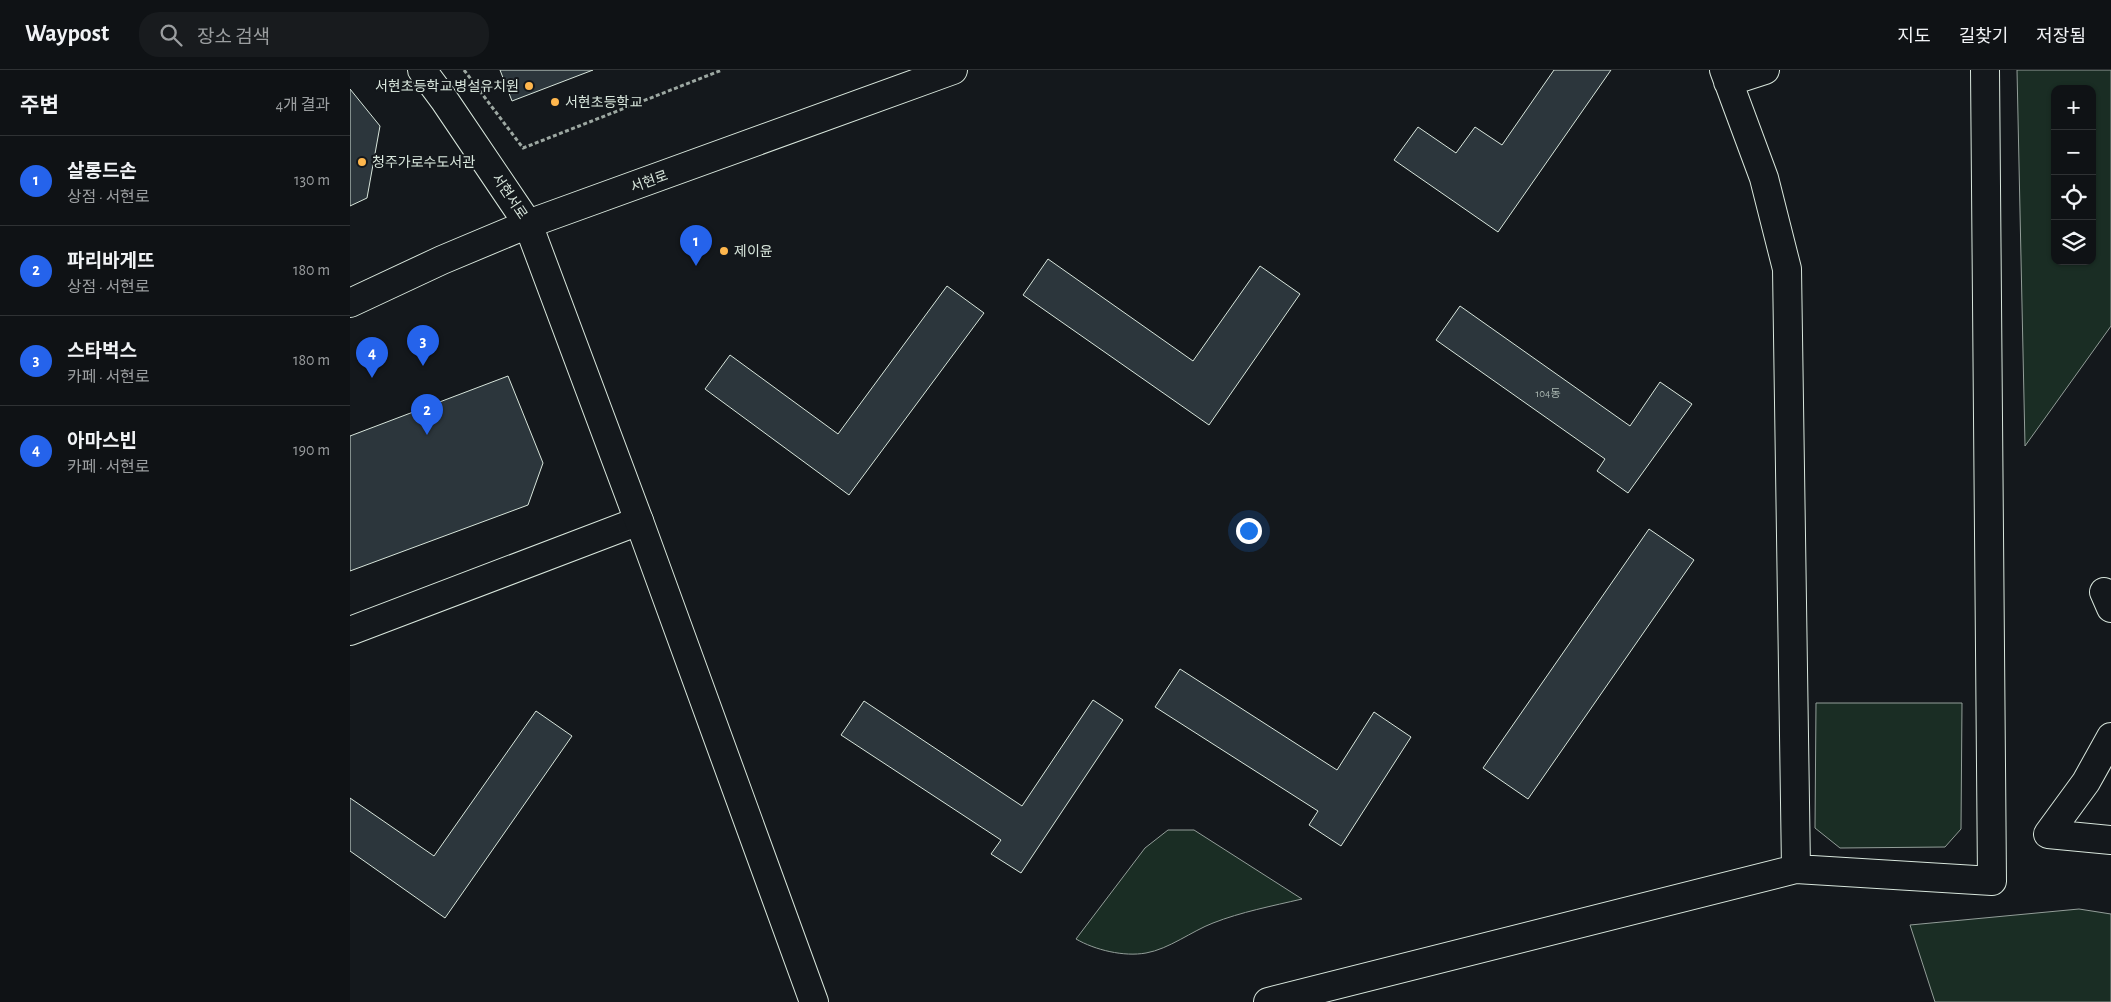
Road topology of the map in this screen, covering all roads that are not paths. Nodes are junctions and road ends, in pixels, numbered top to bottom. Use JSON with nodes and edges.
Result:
{"nodes":[{"id":1,"x":422,"y":70,"type":"edge"},
{"id":2,"x":953,"y":70,"type":"edge"},
{"id":3,"x":1765,"y":70,"type":"edge"},
{"id":4,"x":1985,"y":70,"type":"edge"},
{"id":5,"x":1726,"y":76,"type":"edge"},
{"id":6,"x":528,"y":224,"type":"junction"},
{"id":7,"x":350,"y":303,"type":"edge"},
{"id":8,"x":640,"y":521,"type":"junction"},
{"id":9,"x":350,"y":631,"type":"edge"},
{"id":10,"x":2111,"y":737,"type":"edge"},
{"id":11,"x":2111,"y":840,"type":"edge"},
{"id":12,"x":1796,"y":869,"type":"junction"},
{"id":13,"x":814,"y":1002,"type":"edge"},
{"id":14,"x":1268,"y":1002,"type":"edge"}],
"edges":[{"from":1,"to":6,"type":"street","name":"서현서로"},
{"from":2,"to":6,"type":"street","name":"서현로"},
{"from":3,"to":5,"type":"street"},
{"from":4,"to":12,"type":"street"},
{"from":5,"to":12,"type":"street"},
{"from":6,"to":7,"type":"street","name":"서현로"},
{"from":6,"to":8,"type":"street","name":"서현서로"},
{"from":8,"to":9,"type":"street"},
{"from":8,"to":13,"type":"street","name":"서현서로"},
{"from":10,"to":11,"type":"street"},
{"from":12,"to":14,"type":"street"}]}
